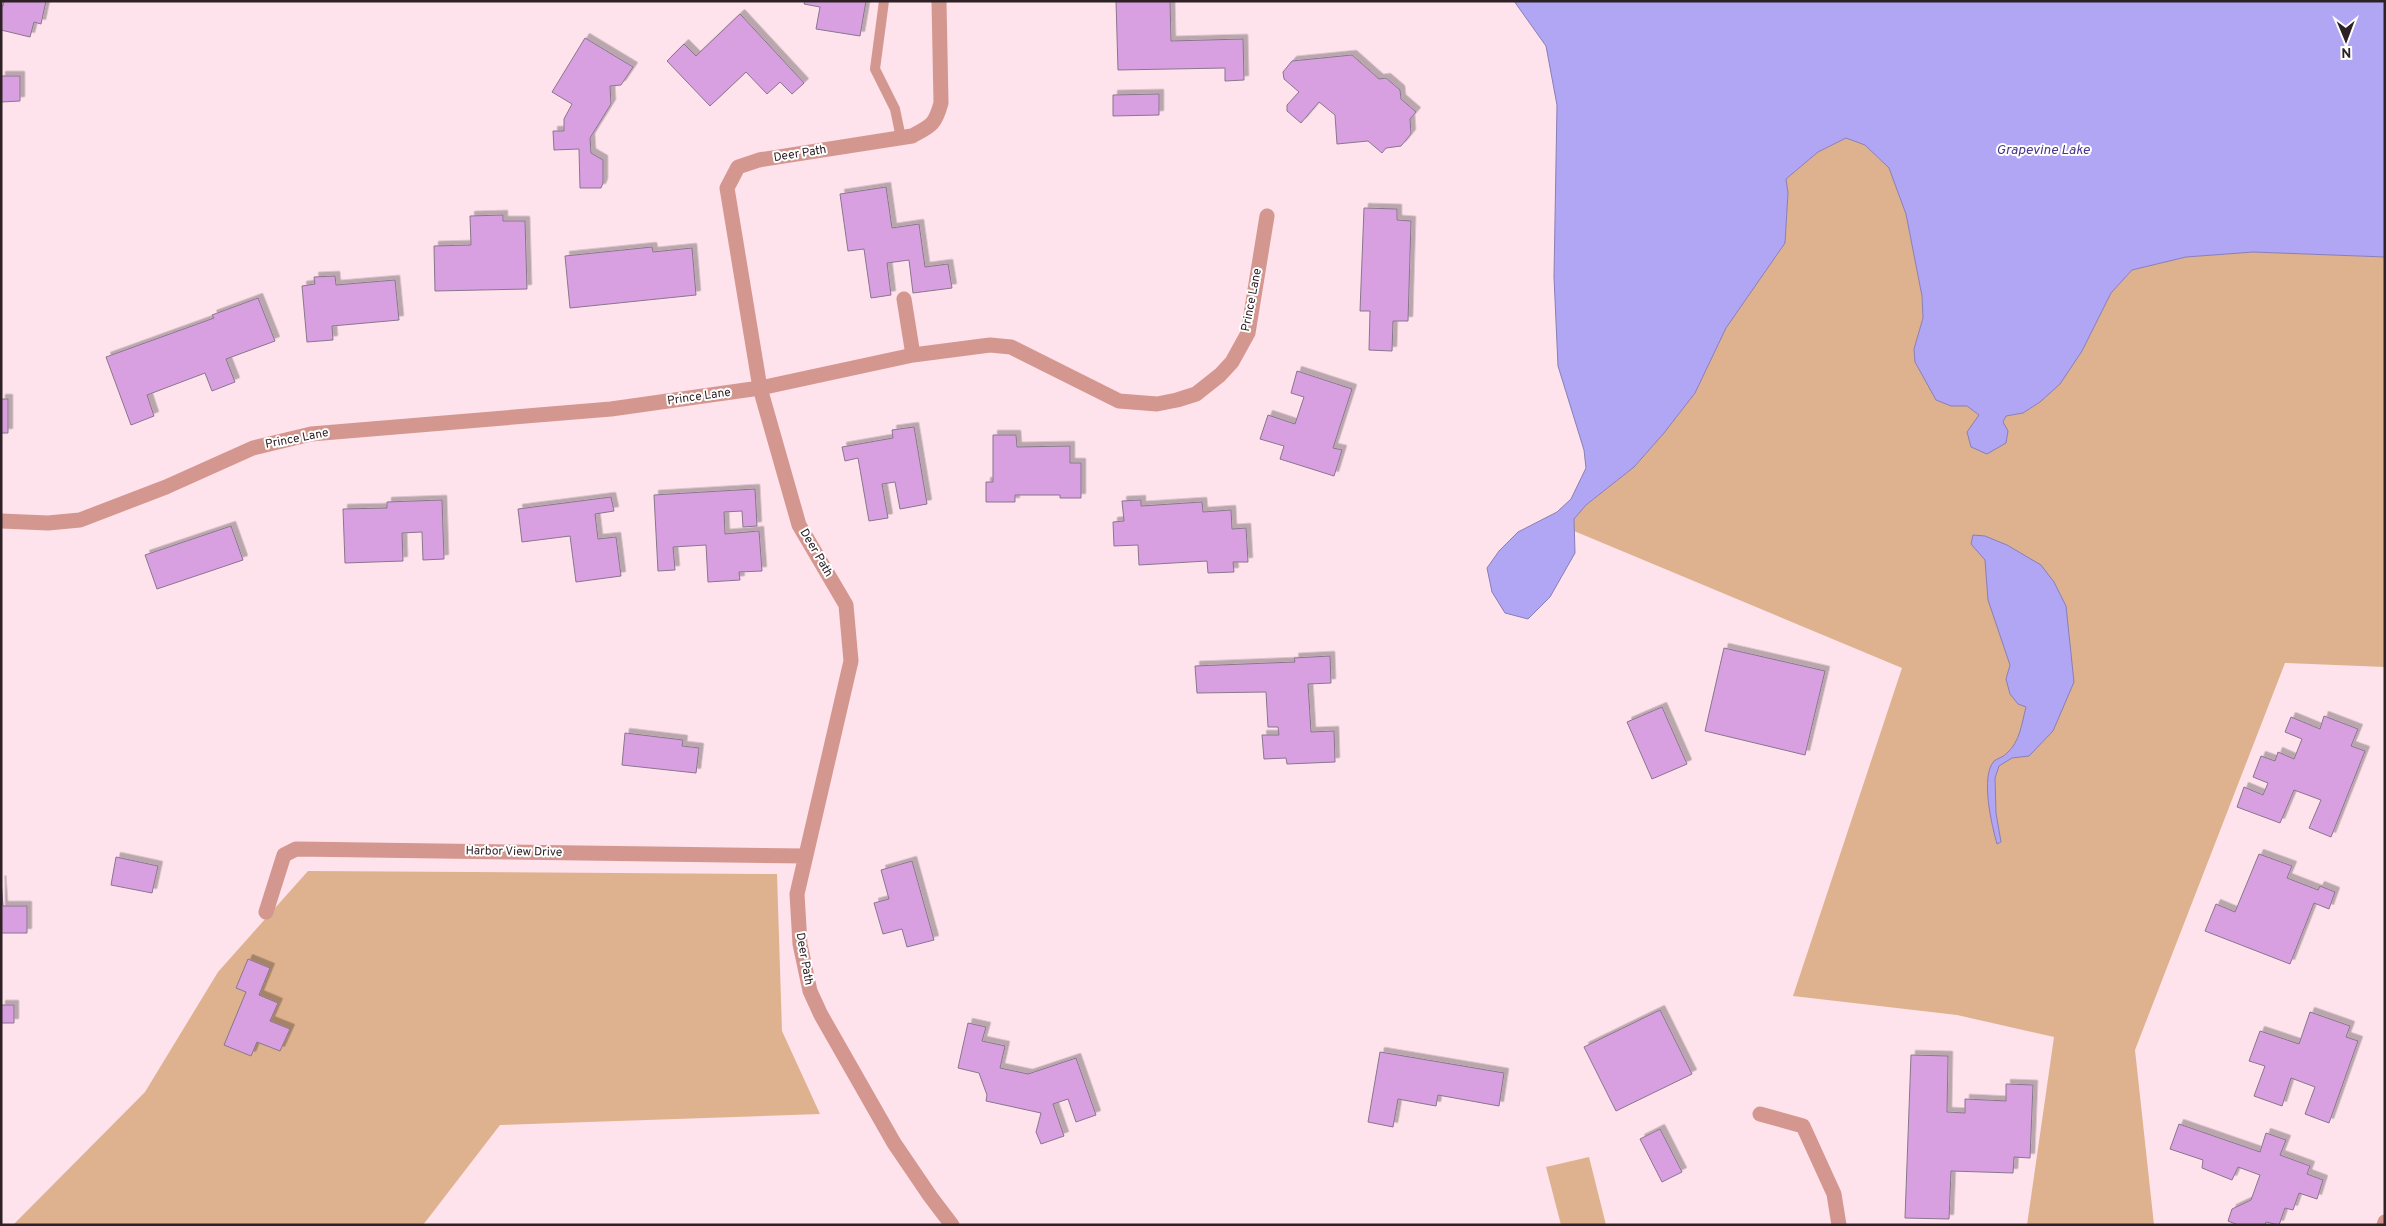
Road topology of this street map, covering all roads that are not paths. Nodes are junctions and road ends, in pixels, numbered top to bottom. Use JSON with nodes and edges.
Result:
{"nodes":[{"id":1,"x":884,"y":1,"type":"edge"},
{"id":2,"x":939,"y":1,"type":"edge"},
{"id":3,"x":901,"y":138,"type":"junction"},
{"id":4,"x":1267,"y":216,"type":"dead end"},
{"id":5,"x":904,"y":299,"type":"dead end"},
{"id":6,"x":913,"y":355,"type":"junction"},
{"id":7,"x":760,"y":388,"type":"junction"},
{"id":8,"x":1,"y":521,"type":"edge"},
{"id":9,"x":805,"y":856,"type":"junction"},
{"id":10,"x":266,"y":912,"type":"dead end"},
{"id":11,"x":1760,"y":1114,"type":"dead end"},
{"id":12,"x":952,"y":1225,"type":"edge"},
{"id":13,"x":1839,"y":1225,"type":"edge"}],
"edges":[{"from":1,"to":3,"type":"lane"},
{"from":2,"to":3,"type":"street","name":"Deer Path"},
{"from":3,"to":7,"type":"street","name":"Deer Path"},
{"from":4,"to":6,"type":"street","name":"Prince Lane"},
{"from":5,"to":6,"type":"street"},
{"from":6,"to":7,"type":"street","name":"Prince Lane"},
{"from":7,"to":8,"type":"street","name":"Prince Lane"},
{"from":7,"to":9,"type":"street","name":"Deer Path"},
{"from":9,"to":10,"type":"street","name":"Harbor View Drive"},
{"from":9,"to":12,"type":"street","name":"Deer Path"},
{"from":11,"to":13,"type":"street"}]}
